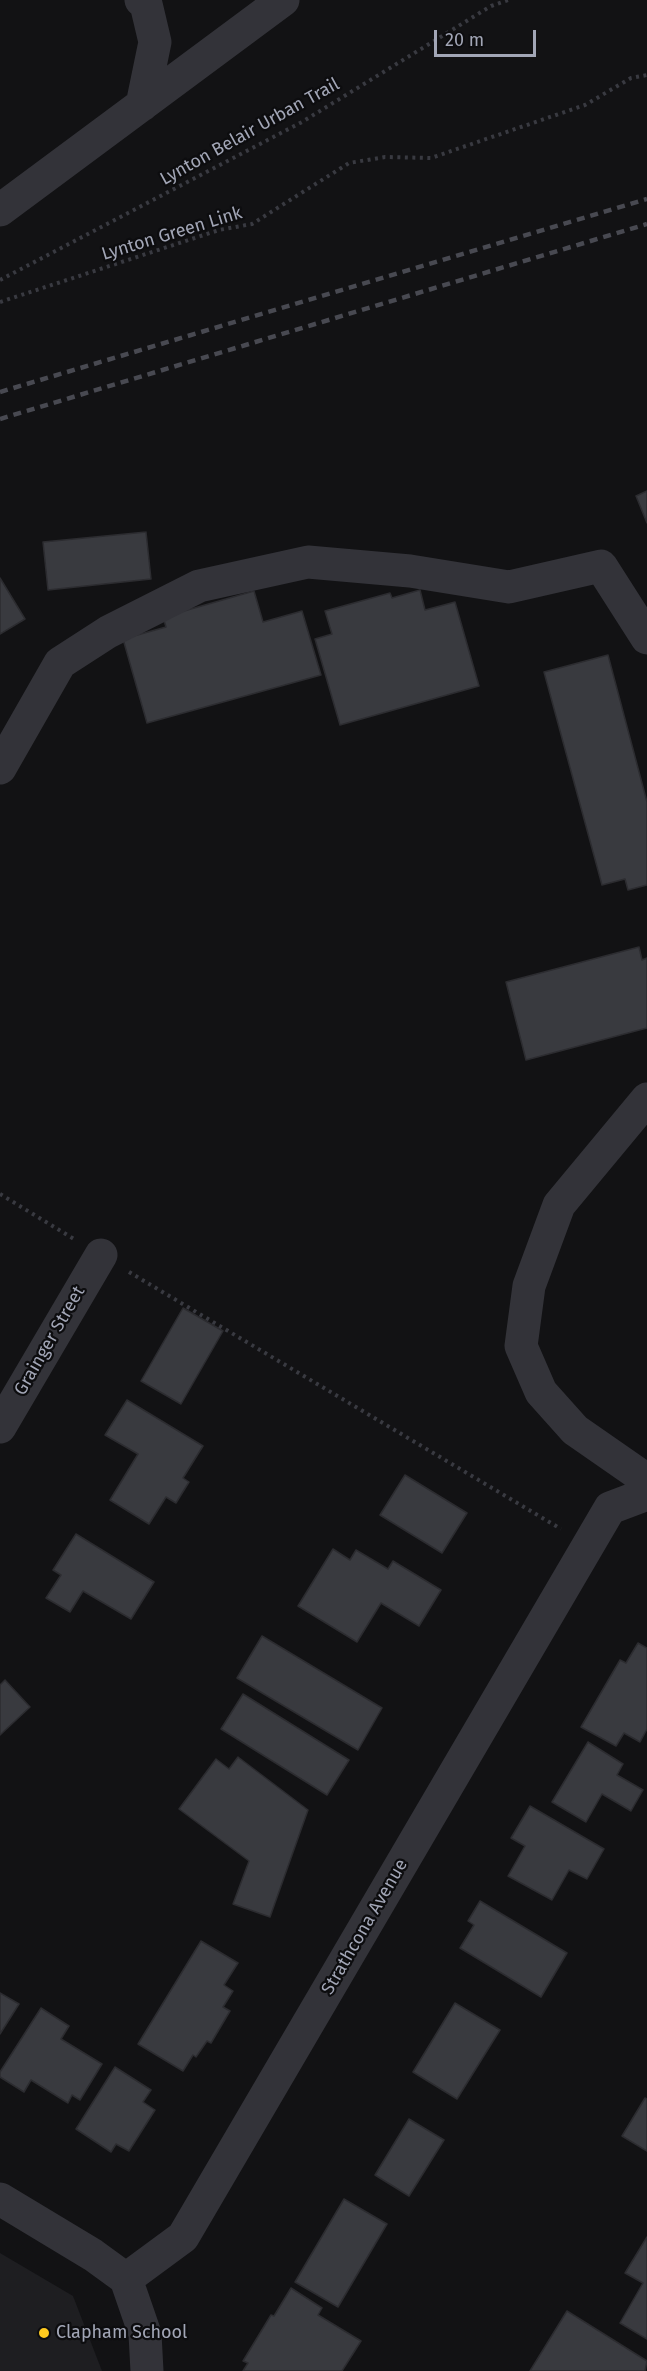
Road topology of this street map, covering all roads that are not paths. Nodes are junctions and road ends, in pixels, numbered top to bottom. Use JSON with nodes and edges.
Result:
{"nodes":[{"id":1,"x":141,"y":0,"type":"edge"},
{"id":2,"x":283,"y":0,"type":"edge"},
{"id":3,"x":142,"y":105,"type":"junction"},
{"id":4,"x":0,"y":210,"type":"edge"},
{"id":5,"x":647,"y":638,"type":"edge"},
{"id":6,"x":0,"y":768,"type":"edge"},
{"id":7,"x":647,"y":1099,"type":"edge"},
{"id":8,"x":100,"y":1255,"type":"road end"},
{"id":9,"x":0,"y":1427,"type":"edge"},
{"id":10,"x":647,"y":1480,"type":"edge"},
{"id":11,"x":647,"y":1494,"type":"edge"},
{"id":12,"x":0,"y":2199,"type":"edge"},
{"id":13,"x":126,"y":2279,"type":"junction"},
{"id":14,"x":147,"y":2371,"type":"edge"}],
"edges":[{"from":1,"to":3,"type":"street"},
{"from":2,"to":3,"type":"street"},
{"from":3,"to":4,"type":"street"},
{"from":5,"to":6,"type":"street"},
{"from":7,"to":10,"type":"street"},
{"from":8,"to":9,"type":"street","name":"Grainger Street"},
{"from":11,"to":13,"type":"street","name":"Strathcona Avenue"},
{"from":12,"to":13,"type":"street"},
{"from":13,"to":14,"type":"street"}]}
